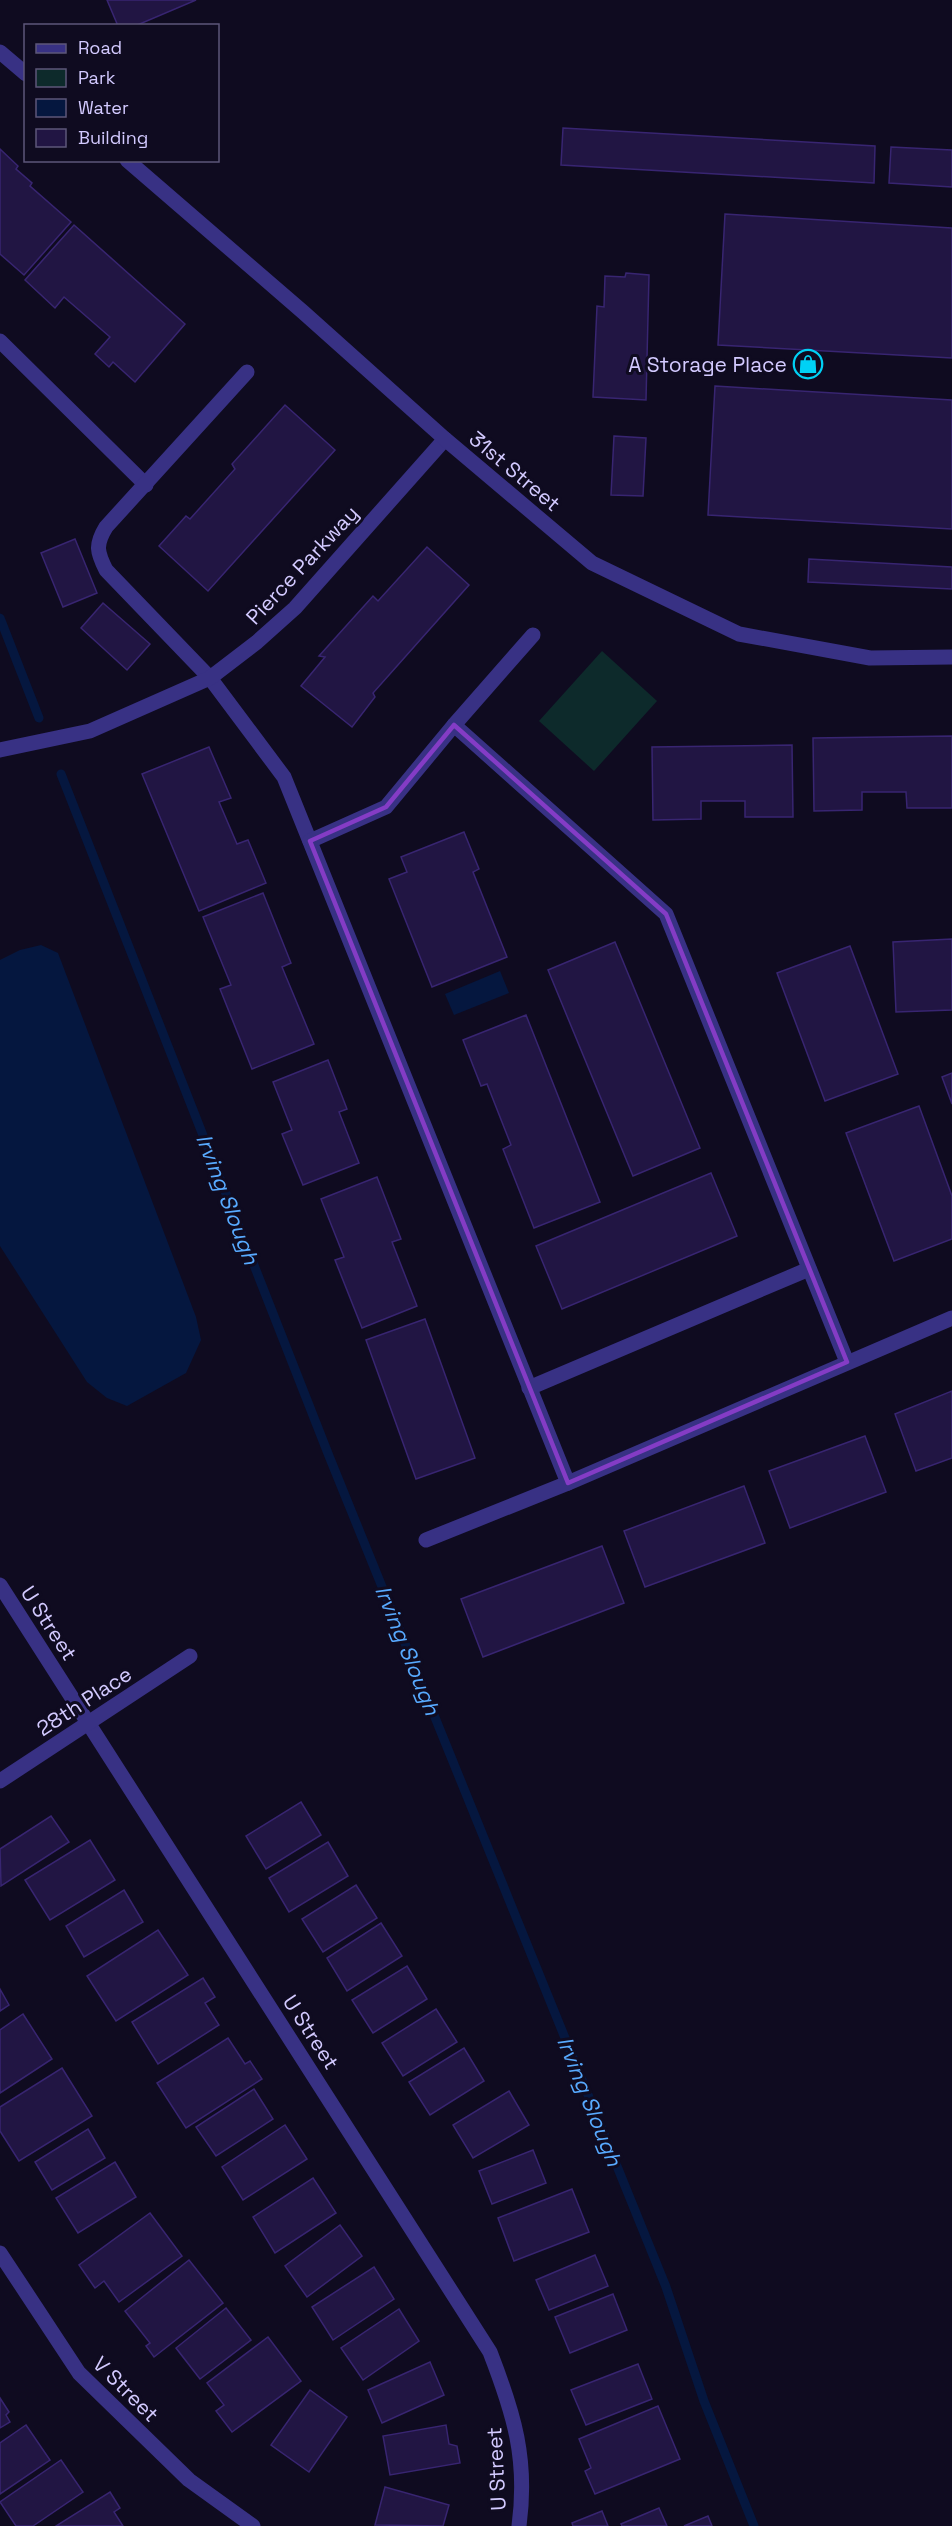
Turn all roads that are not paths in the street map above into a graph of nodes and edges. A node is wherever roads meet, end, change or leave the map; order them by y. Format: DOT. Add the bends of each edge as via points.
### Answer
graph roads {
  1 [pos="0,52"];
  2 [pos="24,72"];
  3 [pos="129,162"];
  4 [pos="0,341"];
  5 [pos="247,372"];
  6 [pos="445,439"];
  7 [pos="146,485"];
  8 [pos="533,635"];
  9 [pos="952,657"];
  10 [pos="210,678"];
  11 [pos="454,725"];
  12 [pos="0,750"];
  13 [pos="310,841"];
  14 [pos="809,1269"];
  15 [pos="952,1318"];
  16 [pos="848,1362"];
  17 [pos="529,1388"];
  18 [pos="568,1483"];
  19 [pos="426,1540"];
  20 [pos="0,1585"];
  21 [pos="190,1656"];
  22 [pos="88,1723"];
  23 [pos="0,1781"];
  24 [pos="0,2253"];
  25 [pos="253,2526"];
  26 [pos="519,2526"];
  1 -- 2 [label="street"];
  3 -- 6 [label="street, 31st Street"];
  4 -- 7 [label="street"];
  5 -- 7 [label="street"];
  6 -- 9 [label="street, 31st Street" via="592,563 739,634 870,658"];
  6 -- 10 [label="street, Pierce Parkway" via="294,608"];
  7 -- 10 [label="street" via="106,527 98,540 99,556 106,570"];
  8 -- 11 [label="street"];
  10 -- 12 [label="street, Pierce Parkway" via="90,731"];
  10 -- 13 [label="street" via="284,777"];
  11 -- 13 [label="street" via="386,807"];
  11 -- 14 [label="street" via="666,914"];
  13 -- 17 [label="street"];
  14 -- 16 [label="street"];
  14 -- 17 [label="street"];
  15 -- 16 [label="street"];
  16 -- 18 [label="street"];
  17 -- 18 [label="street"];
  18 -- 19 [label="street"];
  20 -- 22 [label="street, U Street"];
  21 -- 22 [label="street, 28th Place"];
  22 -- 23 [label="street, 28th Place"];
  22 -- 26 [label="street, U Street" via="490,2352 514,2415 520,2458"];
  24 -- 25 [label="street, V Street" via="79,2373 189,2480"];
}
